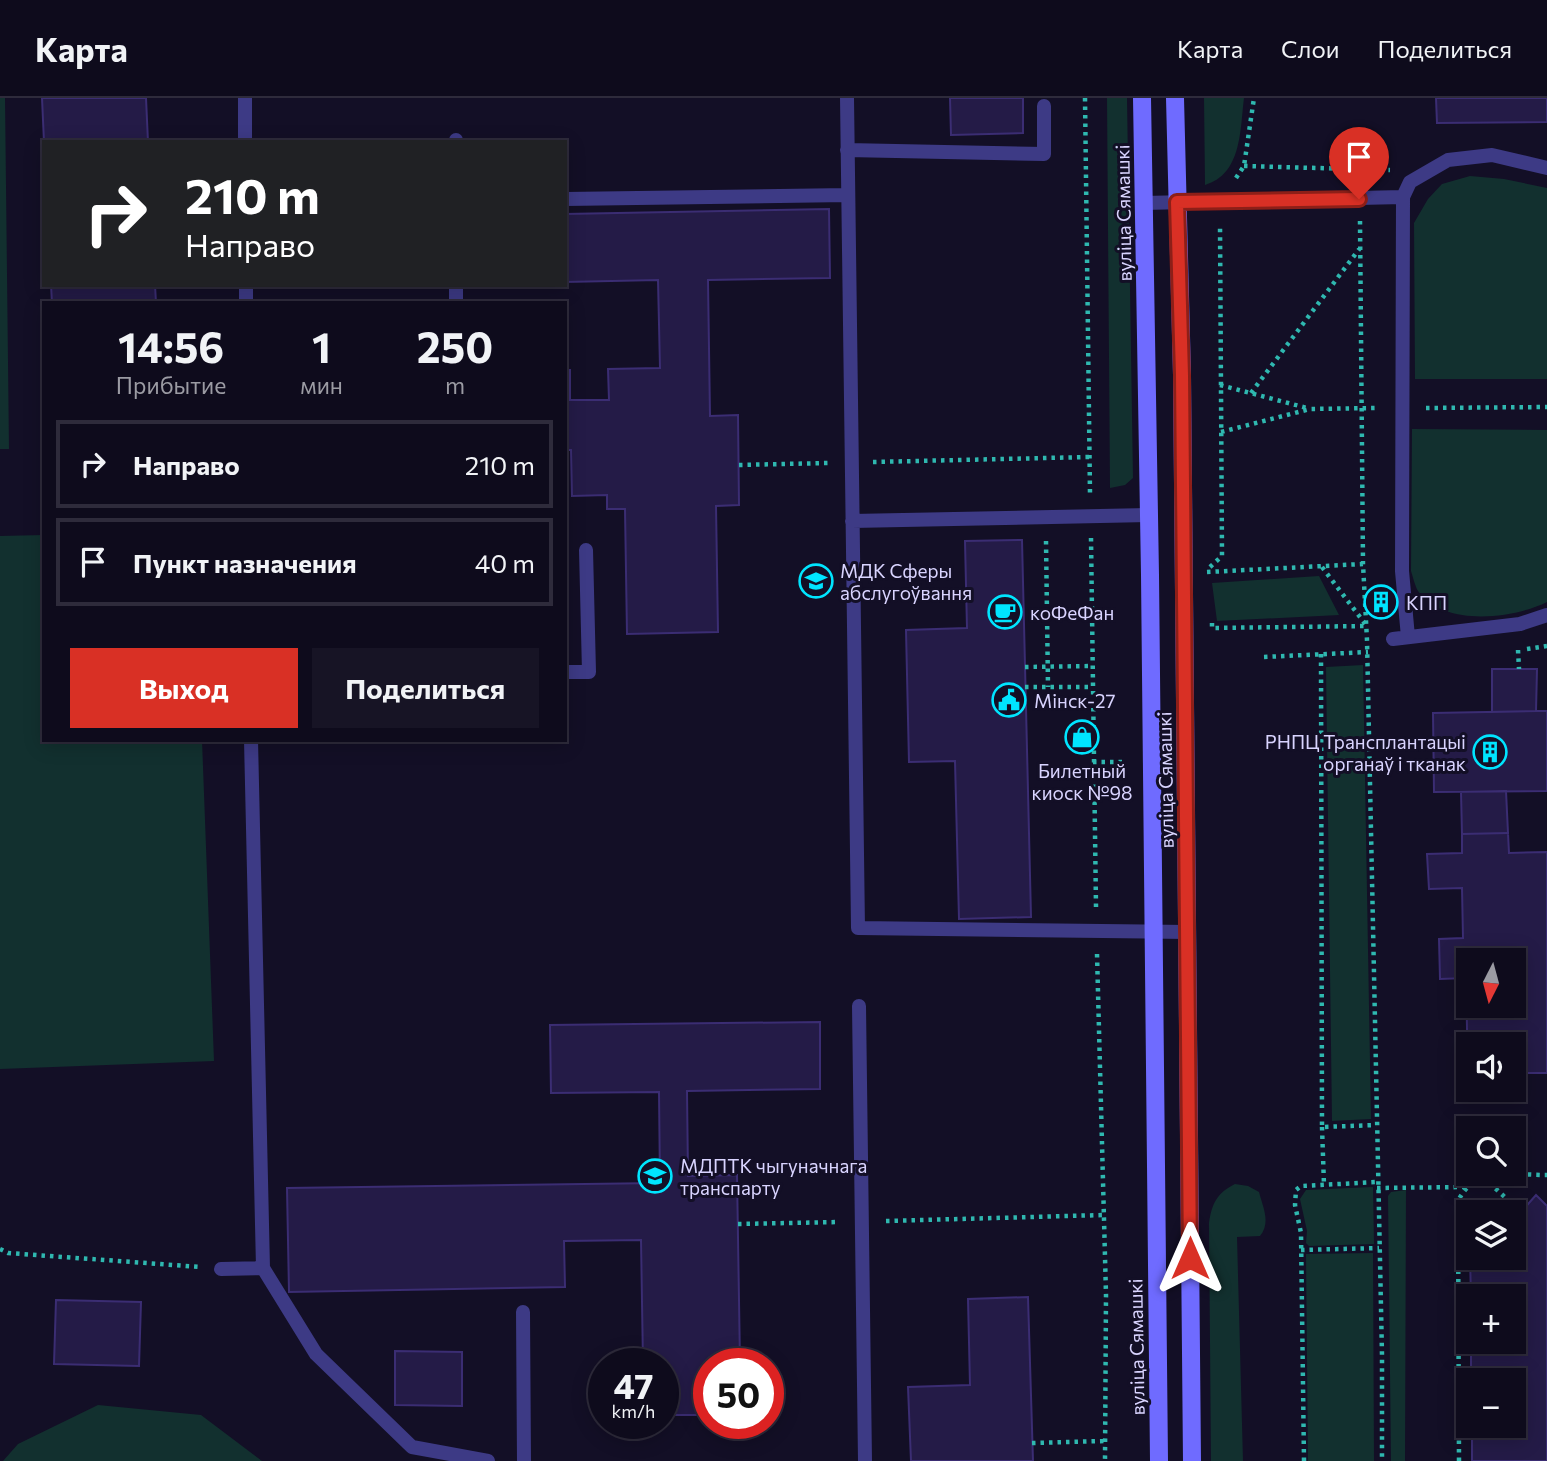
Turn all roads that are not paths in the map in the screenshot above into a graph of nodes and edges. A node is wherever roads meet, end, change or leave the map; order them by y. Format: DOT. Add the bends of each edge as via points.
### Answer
graph roads {
  1 [pos="244,98"];
  2 [pos="847,98"];
  3 [pos="1142,98"];
  4 [pos="1175,98"];
  5 [pos="1044,106"];
  6 [pos="245,140"];
  7 [pos="847,150"];
  8 [pos="1547,168"];
  9 [pos="848,195"];
  10 [pos="1403,197"];
  11 [pos="567,199"];
  12 [pos="1177,202"];
  13 [pos="1144,203"];
  14 [pos="1149,515"];
  15 [pos="852,521"];
  16 [pos="586,550"];
  17 [pos="1547,615"];
  18 [pos="567,672"];
  19 [pos="251,742"];
  20 [pos="1153,932"];
  21 [pos="1188,932"];
  22 [pos="859,1006"];
  23 [pos="263,1268"];
  24 [pos="221,1269"];
  25 [pos="523,1312"];
  26 [pos="488,1461"];
  27 [pos="524,1461"];
  28 [pos="865,1461"];
  29 [pos="1158,1461"];
  30 [pos="1192,1461"];
  1 -- 6 [label="lane"];
  2 -- 7 [label="lane"];
  3 -- 13 [label="main road, вуліца Сямашкі"];
  4 -- 12 [label="main road, вуліца Сямашкі"];
  5 -- 7 [label="lane" via="1044,154"];
  7 -- 9 [label="lane"];
  8 -- 10 [label="lane" via="1492,155 1448,160 1410,182"];
  9 -- 11 [label="lane"];
  9 -- 15 [label="lane"];
  10 -- 12 [label="lane"];
  10 -- 17 [label="lane" via="1400,638 1520,624"];
  12 -- 13 [label="lane"];
  12 -- 21 [label="main road, вуліца Сямашкі"];
  13 -- 14 [label="main road, вуліца Сямашкі"];
  14 -- 15 [label="lane"];
  14 -- 20 [label="main road, вуліца Сямашкі"];
  15 -- 20 [label="lane" via="858,928"];
  16 -- 18 [label="lane" via="589,672"];
  19 -- 23 [label="lane"];
  20 -- 21 [label="lane"];
  20 -- 29 [label="main road, вуліца Сямашкі"];
  21 -- 30 [label="main road, вуліца Сямашкі"];
  22 -- 28 [label="lane"];
  23 -- 24 [label="lane"];
  23 -- 26 [label="lane" via="316,1354 412,1447"];
  25 -- 27 [label="lane"];
}
